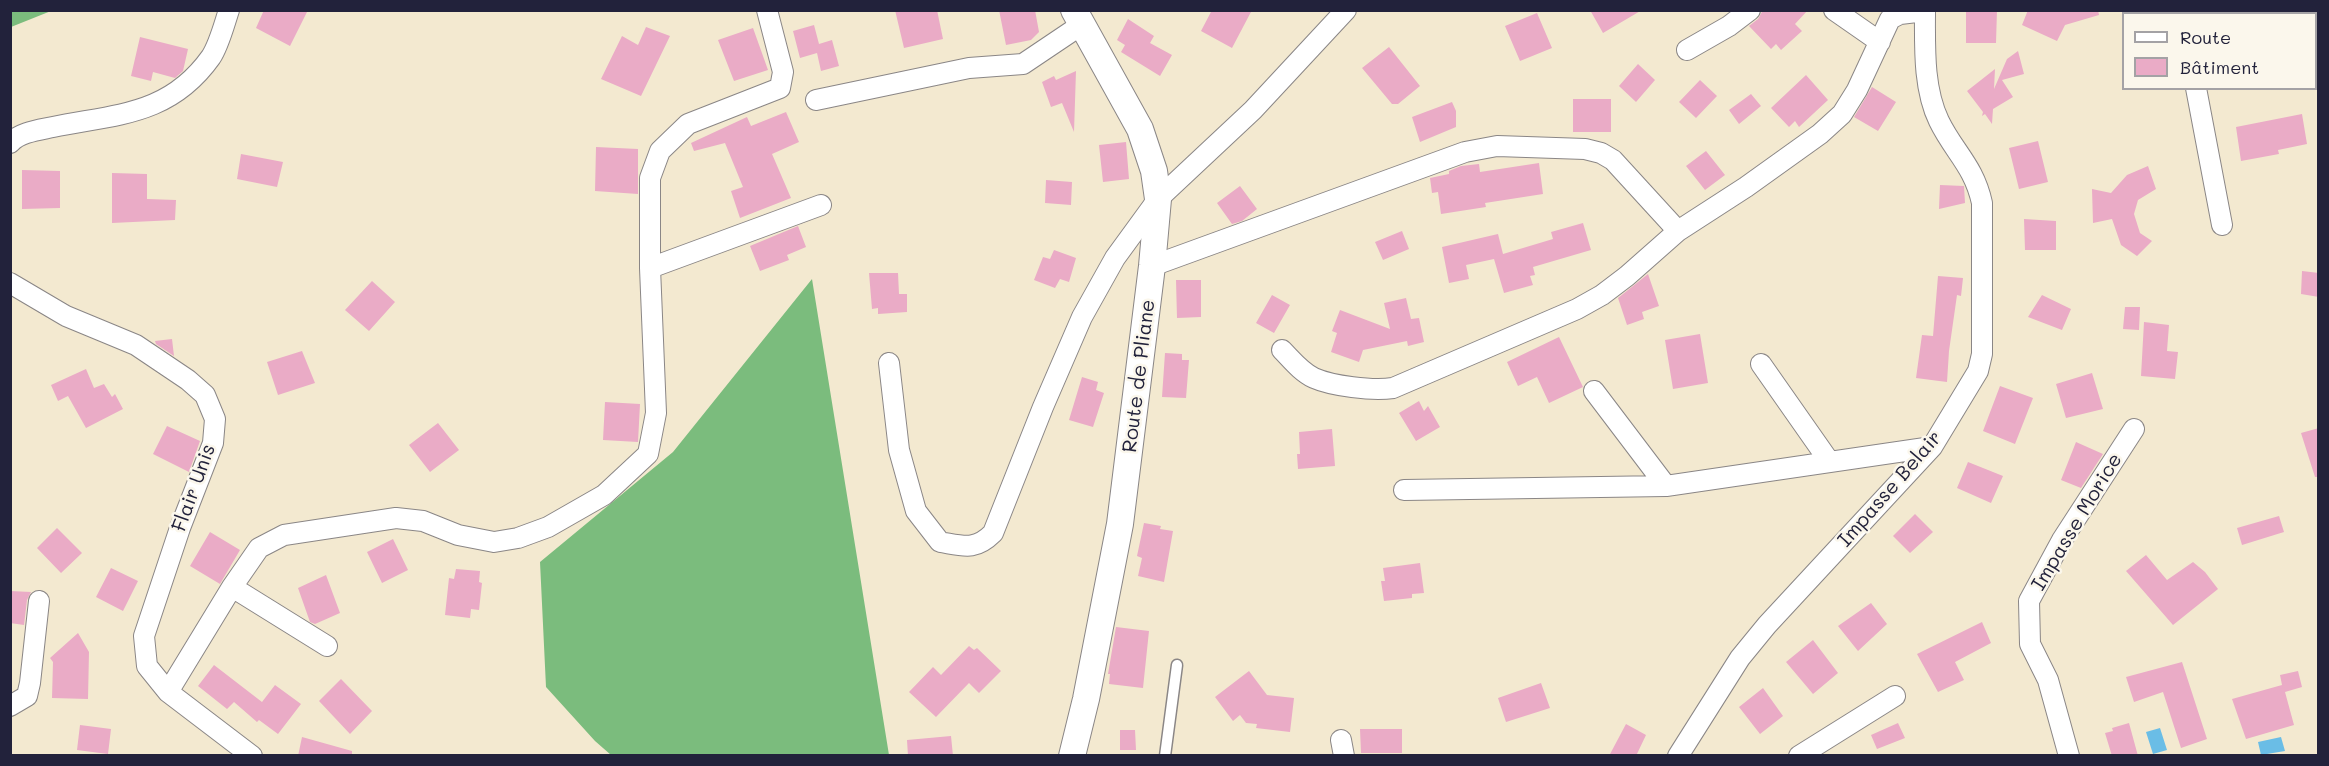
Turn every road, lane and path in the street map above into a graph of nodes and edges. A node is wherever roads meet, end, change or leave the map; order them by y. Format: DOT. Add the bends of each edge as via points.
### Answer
graph roads {
  1 [pos="229,10"];
  2 [pos="767,10"];
  3 [pos="1346,10"];
  4 [pos="1750,10"];
  5 [pos="1834,10"];
  6 [pos="1925,11"];
  7 [pos="1078,18"];
  8 [pos="1880,42"];
  9 [pos="1687,51"];
  10 [pos="2196,90"];
  11 [pos="816,100"];
  12 [pos="10,143"];
  13 [pos="1158,198"];
  14 [pos="822,205"];
  15 [pos="2222,225"];
  16 [pos="1678,231"];
  17 [pos="1152,266"];
  18 [pos="650,268"];
  19 [pos="10,283"];
  20 [pos="1282,350"];
  21 [pos="889,363"];
  22 [pos="1761,364"];
  23 [pos="1594,391"];
  24 [pos="2134,429"];
  25 [pos="1932,447"];
  26 [pos="1829,461"];
  27 [pos="1666,486"];
  28 [pos="1404,490"];
  29 [pos="232,587"];
  30 [pos="39,601"];
  31 [pos="327,646"];
  32 [pos="1177,665"];
  33 [pos="168,692"];
  34 [pos="1895,696"];
  35 [pos="10,706"];
  36 [pos="252,756"];
  37 [pos="1072,756"];
  38 [pos="1165,756"];
  39 [pos="1678,756"];
  40 [pos="1799,756"];
  41 [pos="2069,756"];
  1 -- 12 [label="street" via="212,56 170,96 121,116 34,130"];
  2 -- 18 [label="street" via="783,72 780,88 688,124 660,151 650,178"];
  3 -- 13 [label="street" via="1253,110"];
  4 -- 9 [label="street"];
  5 -- 8 [label="street"];
  6 -- 8 [label="street" via="1890,19"];
  6 -- 25 [label="street, Impasse Belair" via="1932,105 1970,168 1982,203 1982,354 1978,371"];
  7 -- 11 [label="street" via="1023,64 969,68"];
  7 -- 13 [label="street, Route de Pliane" via="1140,129"];
  8 -- 16 [label="street" via="1857,90 1828,128"];
  10 -- 15 [label="street"];
  13 -- 17 [label="street, Route de Pliane"];
  13 -- 21 [label="street" via="1095,291 993,533 984,542 971,547 940,542 916,511 898,450"];
  14 -- 18 [label="street"];
  16 -- 17 [label="street" via="1613,160 1601,153 1497,146 1465,152"];
  16 -- 20 [label="street" via="1627,276 1577,309 1393,388 1368,390 1315,378"];
  17 -- 37 [label="street, Route de Pliane" via="1120,524"];
  18 -- 29 [label="street" via="656,413 648,454 604,495 548,527 494,542 458,535 423,521 396,518 284,535 259,548"];
  19 -- 33 [label="street, Flair Unis" via="66,316 136,345 205,395 215,419 213,443 144,636 147,666"];
  22 -- 26 [label="street"];
  23 -- 27 [label="street"];
  24 -- 41 [label="street, Impasse Morice" via="2062,540 2029,601 2030,644 2048,680"];
  25 -- 26 [label="street"];
  25 -- 39 [label="street, Impasse Belair" via="1767,625 1740,658"];
  26 -- 27 [label="street"];
  27 -- 28 [label="street"];
  29 -- 31 [label="street"];
  29 -- 33 [label="street"];
  30 -- 35 [label="street" via="27,696"];
  32 -- 38 [label="lane"];
  33 -- 36 [label="street, Flair Unis"];
  34 -- 40 [label="street"];
}
